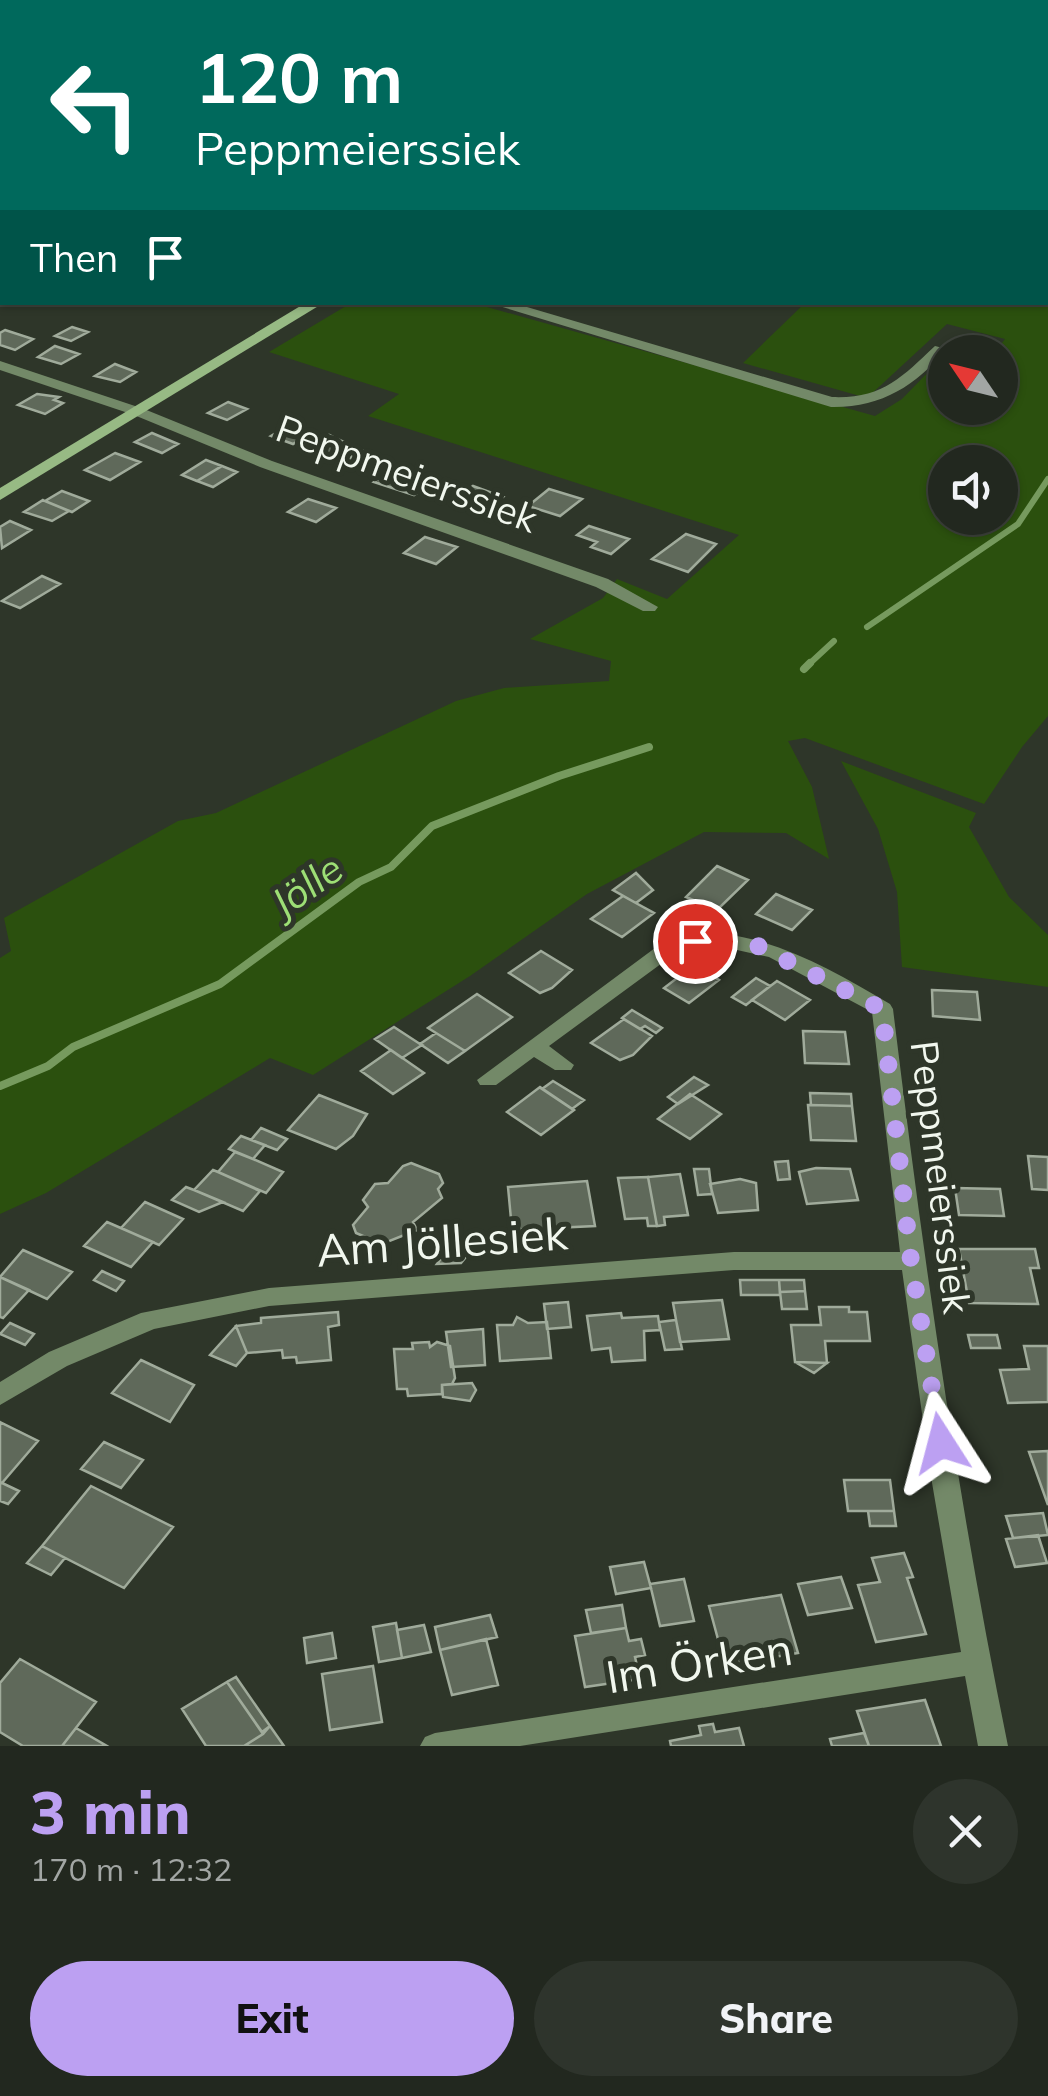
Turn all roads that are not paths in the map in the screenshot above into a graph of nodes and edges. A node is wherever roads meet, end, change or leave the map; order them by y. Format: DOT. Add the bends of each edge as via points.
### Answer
graph roads {
  1 [pos="313,305"];
  2 [pos="502,305"];
  3 [pos="928,360"];
  4 [pos="0,365"];
  5 [pos="139,412"];
  6 [pos="0,495"];
  7 [pos="649,607"];
  8 [pos="534,1047"];
  9 [pos="563,1065"];
  10 [pos="488,1080"];
  11 [pos="911,1261"];
  12 [pos="0,1395"];
  13 [pos="976,1662"];
  14 [pos="435,1746"];
  15 [pos="994,1746"];
  1 -- 5 [label="main road"];
  2 -- 3 [label="street" via="831,402 860,404 890,395"];
  4 -- 5 [label="street, Peppmeierssiek"];
  5 -- 6 [label="main road"];
  5 -- 7 [label="street, Peppmeierssiek" via="602,583"];
  8 -- 9 [label="street"];
  8 -- 10 [label="street, Peppmeierssiek"];
  8 -- 11 [label="street, Peppmeierssiek" via="662,953 695,941 748,941 882,1009"];
  11 -- 12 [label="street, Am Jöllesiek" via="734,1261 269,1296 150,1320 58,1359"];
  11 -- 13 [label="street, Peppmeierssiek"];
  13 -- 14 [label="street, Im Örken"];
  13 -- 15 [label="street, Peppmeierssiek"];
}
